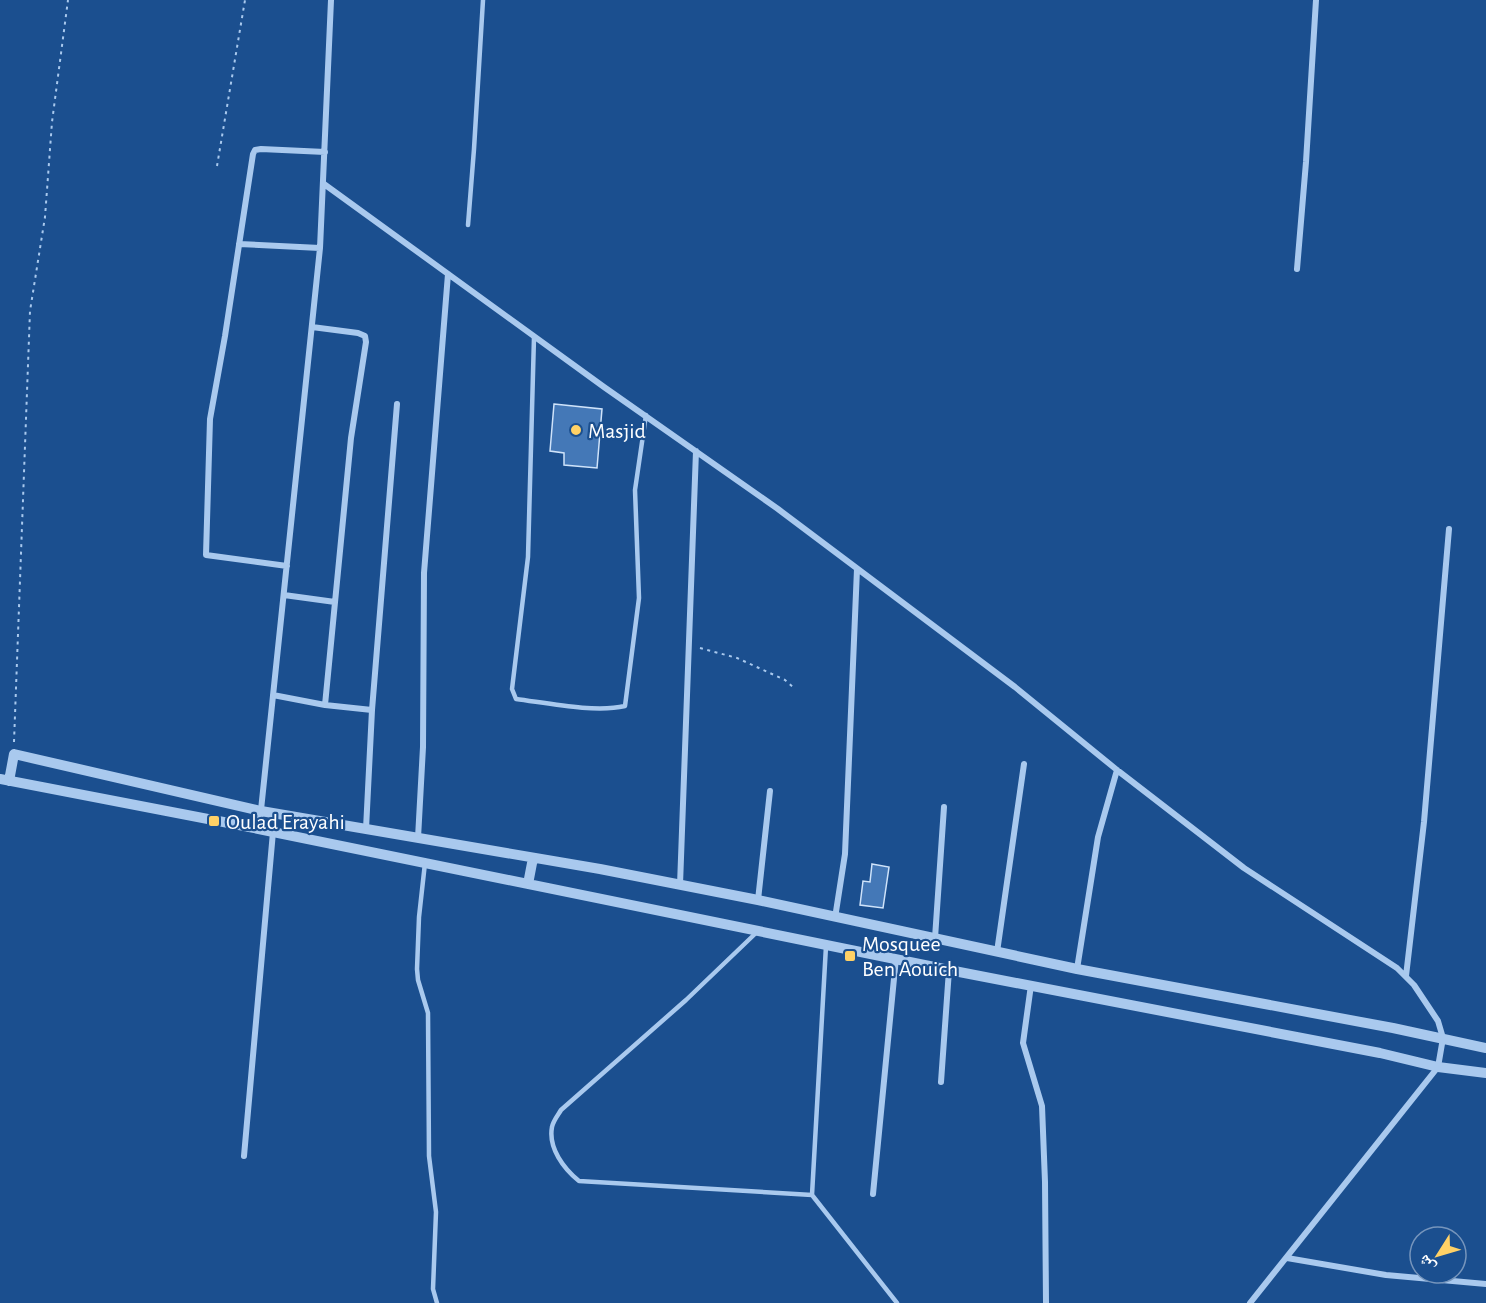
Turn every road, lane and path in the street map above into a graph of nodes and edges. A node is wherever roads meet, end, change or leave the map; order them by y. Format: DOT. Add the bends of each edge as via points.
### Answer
graph roads {
  1 [pos="68,0"];
  2 [pos="245,0"];
  3 [pos="331,0"];
  4 [pos="483,0"];
  5 [pos="1316,0"];
  6 [pos="326,152"];
  7 [pos="217,166"];
  8 [pos="324,184"];
  9 [pos="468,225"];
  10 [pos="239,244"];
  11 [pos="320,248"];
  12 [pos="1297,269"];
  13 [pos="448,274"];
  14 [pos="312,327"];
  15 [pos="534,337"];
  16 [pos="397,404"];
  17 [pos="646,415"];
  18 [pos="696,451"];
  19 [pos="1449,529"];
  20 [pos="287,566"];
  21 [pos="857,569"];
  22 [pos="284,596"];
  23 [pos="335,602"];
  24 [pos="688,646"];
  25 [pos="793,687"];
  26 [pos="273,695"];
  27 [pos="325,705"];
  28 [pos="372,710"];
  29 [pos="14,754"];
  30 [pos="1024,764"];
  31 [pos="1117,770"];
  32 [pos="5,780"];
  33 [pos="770,792"];
  34 [pos="944,807"];
  35 [pos="261,811"];
  36 [pos="366,829"];
  37 [pos="259,830"];
  38 [pos="273,832"];
  39 [pos="418,838"];
  40 [pos="532,858"];
  41 [pos="425,863"];
  42 [pos="528,884"];
  43 [pos="680,886"];
  44 [pos="758,900"];
  45 [pos="835,918"];
  46 [pos="759,930"];
  47 [pos="935,939"];
  48 [pos="826,944"];
  49 [pos="997,952"];
  50 [pos="896,958"];
  51 [pos="1077,969"];
  52 [pos="949,970"];
  53 [pos="1406,976"];
  54 [pos="1031,984"];
  55 [pos="1443,1038"];
  56 [pos="1486,1048"];
  57 [pos="1438,1067"];
  58 [pos="1486,1073"];
  59 [pos="941,1082"];
  60 [pos="244,1156"];
  61 [pos="873,1194"];
  62 [pos="812,1195"];
  63 [pos="1287,1258"];
  64 [pos="1486,1284"];
  65 [pos="436,1303"];
  66 [pos="897,1303"];
  67 [pos="1046,1303"];
  68 [pos="1250,1303"];
  1 -- 29 [label="path" via="52,122 45,217 30,311"];
  2 -- 7 [label="path"];
  3 -- 6 [label="street"];
  4 -- 9 [label="lane"];
  5 -- 12 [label="street"];
  6 -- 8 [label="street"];
  6 -- 10 [label="street" via="255,150"];
  8 -- 11 [label="street"];
  8 -- 13 [label="street"];
  10 -- 11 [label="street"];
  10 -- 20 [label="street" via="210,419 205,552 209,556"];
  11 -- 14 [label="street"];
  13 -- 15 [label="street"];
  13 -- 39 [label="street" via="424,573"];
  14 -- 20 [label="street"];
  14 -- 23 [label="street" via="358,333 365,336 366,342 351,438"];
  15 -- 17 [label="street"];
  15 -- 17 [label="lane" via="528,557 512,689 516,699 625,706 639,598 635,490"];
  16 -- 28 [label="street"];
  17 -- 18 [label="street"];
  18 -- 21 [label="street"];
  18 -- 24 [label="street"];
  19 -- 53 [label="street" via="1425,811"];
  20 -- 22 [label="street"];
  21 -- 31 [label="street" via="1016,687"];
  21 -- 45 [label="street" via="845,854"];
  22 -- 23 [label="street"];
  22 -- 26 [label="street"];
  23 -- 27 [label="street"];
  24 -- 25 [label="path" via="737,658"];
  24 -- 43 [label="street"];
  26 -- 27 [label="street"];
  26 -- 35 [label="street"];
  27 -- 28 [label="street"];
  28 -- 36 [label="street"];
  29 -- 32 [label="street"];
  29 -- 35 [label="street"];
  30 -- 49 [label="street"];
  31 -- 51 [label="street" via="1098,837"];
  31 -- 53 [label="street" via="1244,868 1365,945"];
  32 -- 37 [label="street"];
  33 -- 44 [label="street"];
  34 -- 47 [label="street"];
  35 -- 36 [label="street"];
  35 -- 37 [label="street"];
  36 -- 39 [label="street"];
  37 -- 38 [label="street"];
  38 -- 41 [label="street"];
  38 -- 60 [label="street"];
  39 -- 40 [label="street"];
  40 -- 42 [label="street"];
  40 -- 43 [label="street"];
  41 -- 42 [label="street"];
  41 -- 65 [label="lane" via="417,969 428,1013"];
  42 -- 46 [label="street"];
  43 -- 44 [label="street"];
  44 -- 45 [label="street"];
  45 -- 47 [label="street"];
  46 -- 48 [label="street"];
  46 -- 62 [label="lane" via="561,1110 552,1127 552,1139 561,1162 579,1181"];
  47 -- 49 [label="street"];
  48 -- 50 [label="street"];
  48 -- 62 [label="lane"];
  49 -- 51 [label="street"];
  50 -- 52 [label="street"];
  50 -- 61 [label="street"];
  51 -- 55 [label="street"];
  52 -- 54 [label="street"];
  52 -- 59 [label="street"];
  53 -- 55 [label="street" via="1438,1021"];
  54 -- 57 [label="street"];
  54 -- 67 [label="street" via="1023,1043 1042,1106"];
  55 -- 56 [label="street"];
  55 -- 57 [label="street"];
  57 -- 58 [label="street"];
  57 -- 63 [label="street"];
  62 -- 66 [label="lane"];
  63 -- 64 [label="street" via="1386,1275"];
  63 -- 68 [label="street"];
}
